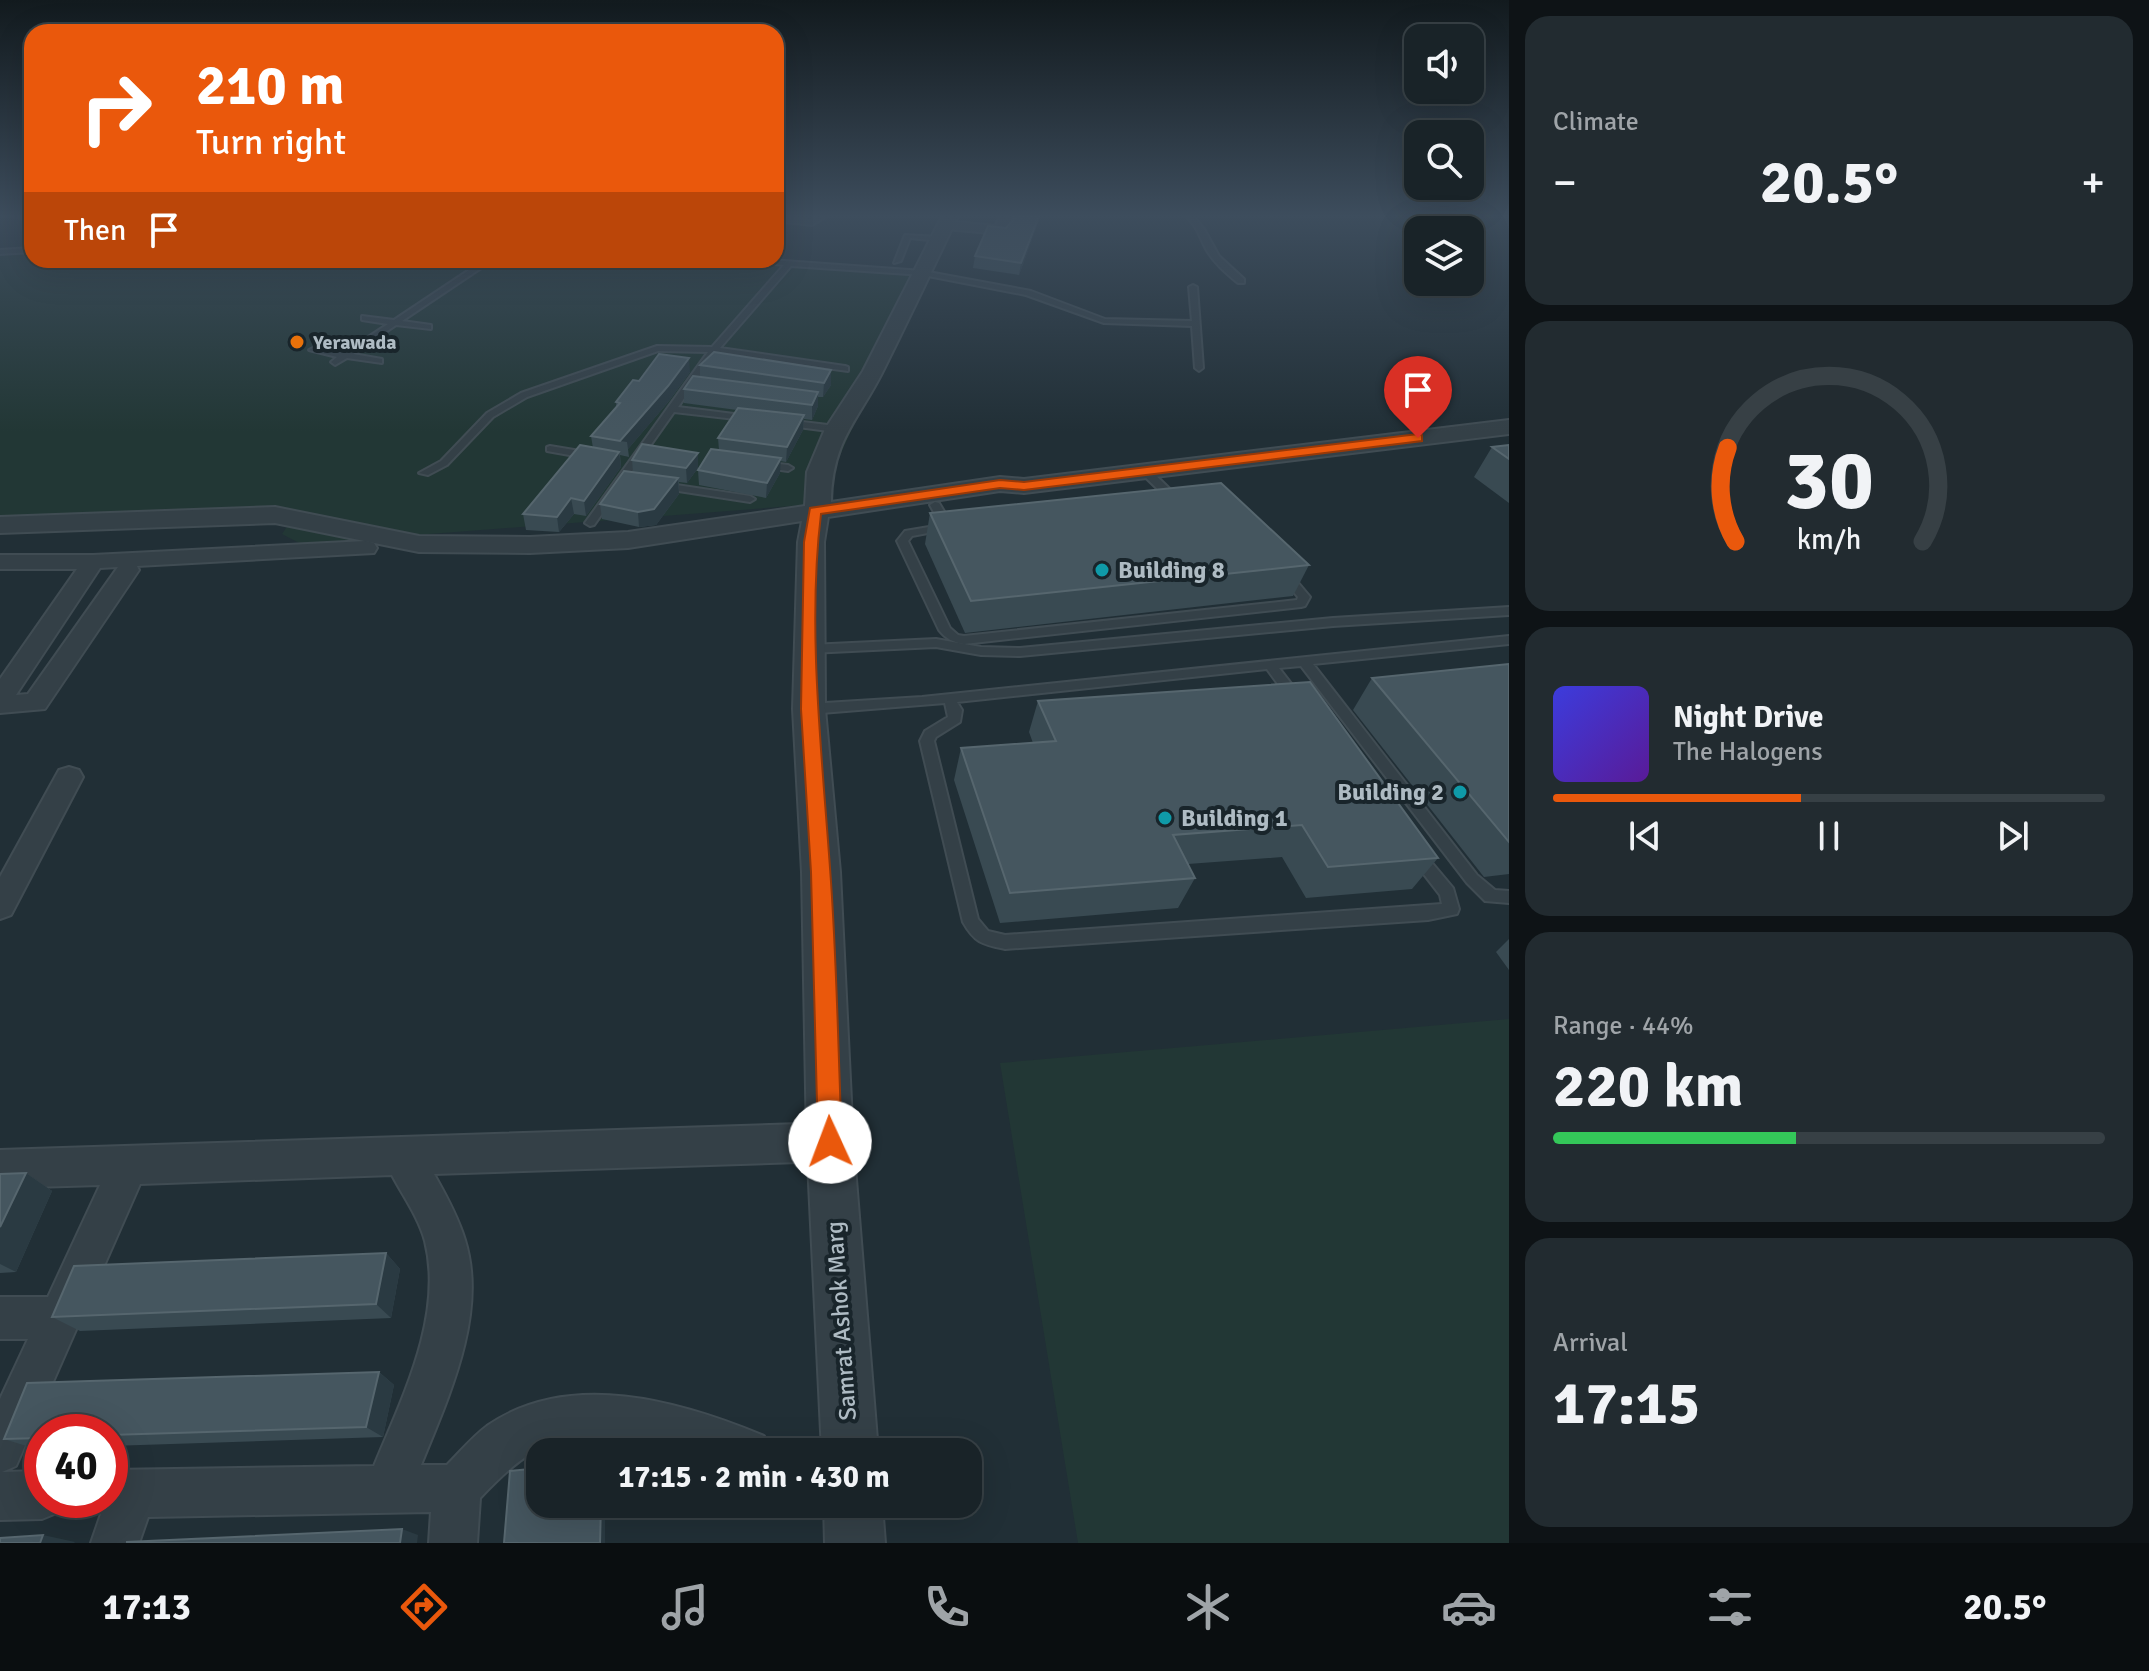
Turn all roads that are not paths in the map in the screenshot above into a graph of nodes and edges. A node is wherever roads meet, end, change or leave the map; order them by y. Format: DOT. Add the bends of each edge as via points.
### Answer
graph roads {
  1 [pos="447,288"];
  2 [pos="768,288"];
  3 [pos="903,288"];
  4 [pos="1005,288"];
  5 [pos="1193,288"];
  6 [pos="365,318"];
  7 [pos="395,322"];
  8 [pos="1196,324"];
  9 [pos="428,327"];
  10 [pos="313,350"];
  11 [pos="714,350"];
  12 [pos="345,355"];
  13 [pos="379,361"];
  14 [pos="335,362"];
  15 [pos="1199,368"];
  16 [pos="845,369"];
  17 [pos="689,384"];
  18 [pos="703,386"];
  19 [pos="671,409"];
  20 [pos="761,420"];
  21 [pos="776,422"];
  22 [pos="1509,427"];
  23 [pos="836,429"];
  24 [pos="550,449"];
  25 [pos="642,449"];
  26 [pos="656,451"];
  27 [pos="604,458"];
  28 [pos="618,460"];
  29 [pos="744,462"];
  30 [pos="632,463"];
  31 [pos="788,468"];
  32 [pos="1144,470"];
  33 [pos="424,473"];
  34 [pos="619,479"];
  35 [pos="633,482"];
  36 [pos="648,484"];
  37 [pos="1024,486"];
  38 [pos="750,499"];
  39 [pos="1174,499"];
  40 [pos="1159,501"];
  41 [pos="1189,502"];
  42 [pos="941,516"];
  43 [pos="815,518"];
  44 [pos="590,523"];
  45 [pos="0,525"];
  46 [pos="962,525"];
  47 [pos="0,537"];
  48 [pos="366,548"];
  49 [pos="93,562"];
  50 [pos="1278,567"];
  51 [pos="4,568"];
  52 [pos="128,570"];
  53 [pos="1509,611"];
  54 [pos="1509,640"];
  55 [pos="810,649"];
  56 [pos="1304,661"];
  57 [pos="1270,665"];
  58 [pos="949,698"];
  59 [pos="0,701"];
  60 [pos="809,709"];
  61 [pos="1307,713"];
  62 [pos="69,777"];
  63 [pos="1410,845"];
  64 [pos="1509,897"];
  65 [pos="0,906"];
  66 [pos="830,1142"];
  67 [pos="402,1156"];
  68 [pos="129,1165"];
  69 [pos="0,1169"];
  70 [pos="0,1318"];
  71 [pos="60,1318"];
  72 [pos="695,1438"];
  73 [pos="849,1438"];
  74 [pos="0,1450"];
  75 [pos="457,1488"];
  76 [pos="388,1489"];
  77 [pos="128,1493"];
  78 [pos="24,1495"];
  79 [pos="0,1496"];
  80 [pos="118,1518"];
  81 [pos="854,1518"];
  82 [pos="115,1543"];
  83 [pos="453,1543"];
  84 [pos="855,1543"];
  1 -- 7 [label="lane"];
  2 -- 11 [label="lane"];
  3 -- 23 [label="street, Samrat Ashok Marg" via="873,371"];
  4 -- 8 [label="lane" via="1104,321"];
  5 -- 8 [label="lane"];
  6 -- 7 [label="lane"];
  7 -- 9 [label="lane"];
  7 -- 12 [label="lane"];
  8 -- 15 [label="lane"];
  10 -- 12 [label="lane"];
  11 -- 16 [label="lane"];
  11 -- 17 [label="lane"];
  11 -- 33 [label="lane" via="657,348 524,395 490,415 444,463"];
  12 -- 13 [label="lane"];
  12 -- 14 [label="lane"];
  17 -- 18 [label="lane"];
  17 -- 19 [label="lane"];
  19 -- 20 [label="lane"];
  19 -- 25 [label="lane"];
  21 -- 23 [label="lane"];
  22 -- 32 [label="street"];
  23 -- 43 [label="street, Samrat Ashok Marg" via="819,472"];
  24 -- 27 [label="lane"];
  25 -- 26 [label="lane"];
  25 -- 30 [label="lane"];
  28 -- 30 [label="lane"];
  29 -- 31 [label="lane"];
  30 -- 34 [label="lane"];
  32 -- 37 [label="street"];
  32 -- 39 [label="lane"];
  34 -- 35 [label="lane"];
  34 -- 44 [label="lane"];
  36 -- 38 [label="lane"];
  37 -- 42 [label="street"];
  37 -- 43 [label="street" via="1000,484"];
  39 -- 40 [label="lane"];
  39 -- 41 [label="lane"];
  42 -- 43 [label="street"];
  42 -- 46 [label="lane"];
  42 -- 50 [label="lane" via="901,539 945,630 964,640 1301,603 1300,590"];
  43 -- 45 [label="street" via="628,540 503,545 419,544 275,515"];
  43 -- 48 [label="street" via="645,553 541,560 444,560"];
  43 -- 55 [label="street, Samrat Ashok Marg"];
  47 -- 48 [label="street" via="252,526 291,529"];
  48 -- 49 [label="street"];
  49 -- 51 [label="street"];
  49 -- 59 [label="street"];
  52 -- 59 [label="street" via="36,703"];
  53 -- 55 [label="lane" via="1020,652 936,643"];
  54 -- 56 [label="lane"];
  55 -- 60 [label="street, Samrat Ashok Marg"];
  56 -- 57 [label="lane"];
  56 -- 64 [label="lane" via="1472,879 1491,896"];
  57 -- 58 [label="lane"];
  57 -- 61 [label="lane"];
  58 -- 60 [label="lane"];
  58 -- 63 [label="lane" via="955,719 927,741 971,922 983,937 1005,942 1451,909 1447,893"];
  60 -- 66 [label="street, Samrat Ashok Marg" via="821,872"];
  62 -- 65 [label="street"];
  66 -- 67 [label="street"];
  66 -- 73 [label="street, Samrat Ashok Marg"];
  67 -- 68 [label="street"];
  67 -- 76 [label="street" via="446,1242 450,1282 444,1333 428,1388"];
  68 -- 69 [label="street"];
  68 -- 71 [label="street"];
  70 -- 71 [label="street"];
  71 -- 74 [label="street"];
  72 -- 75 [label="street" via="616,1417 553,1417 506,1441"];
  75 -- 76 [label="street"];
  75 -- 83 [label="street"];
  76 -- 77 [label="street"];
  78 -- 79 [label="street"];
  80 -- 82 [label="street"];
  81 -- 84 [label="street"];
}
